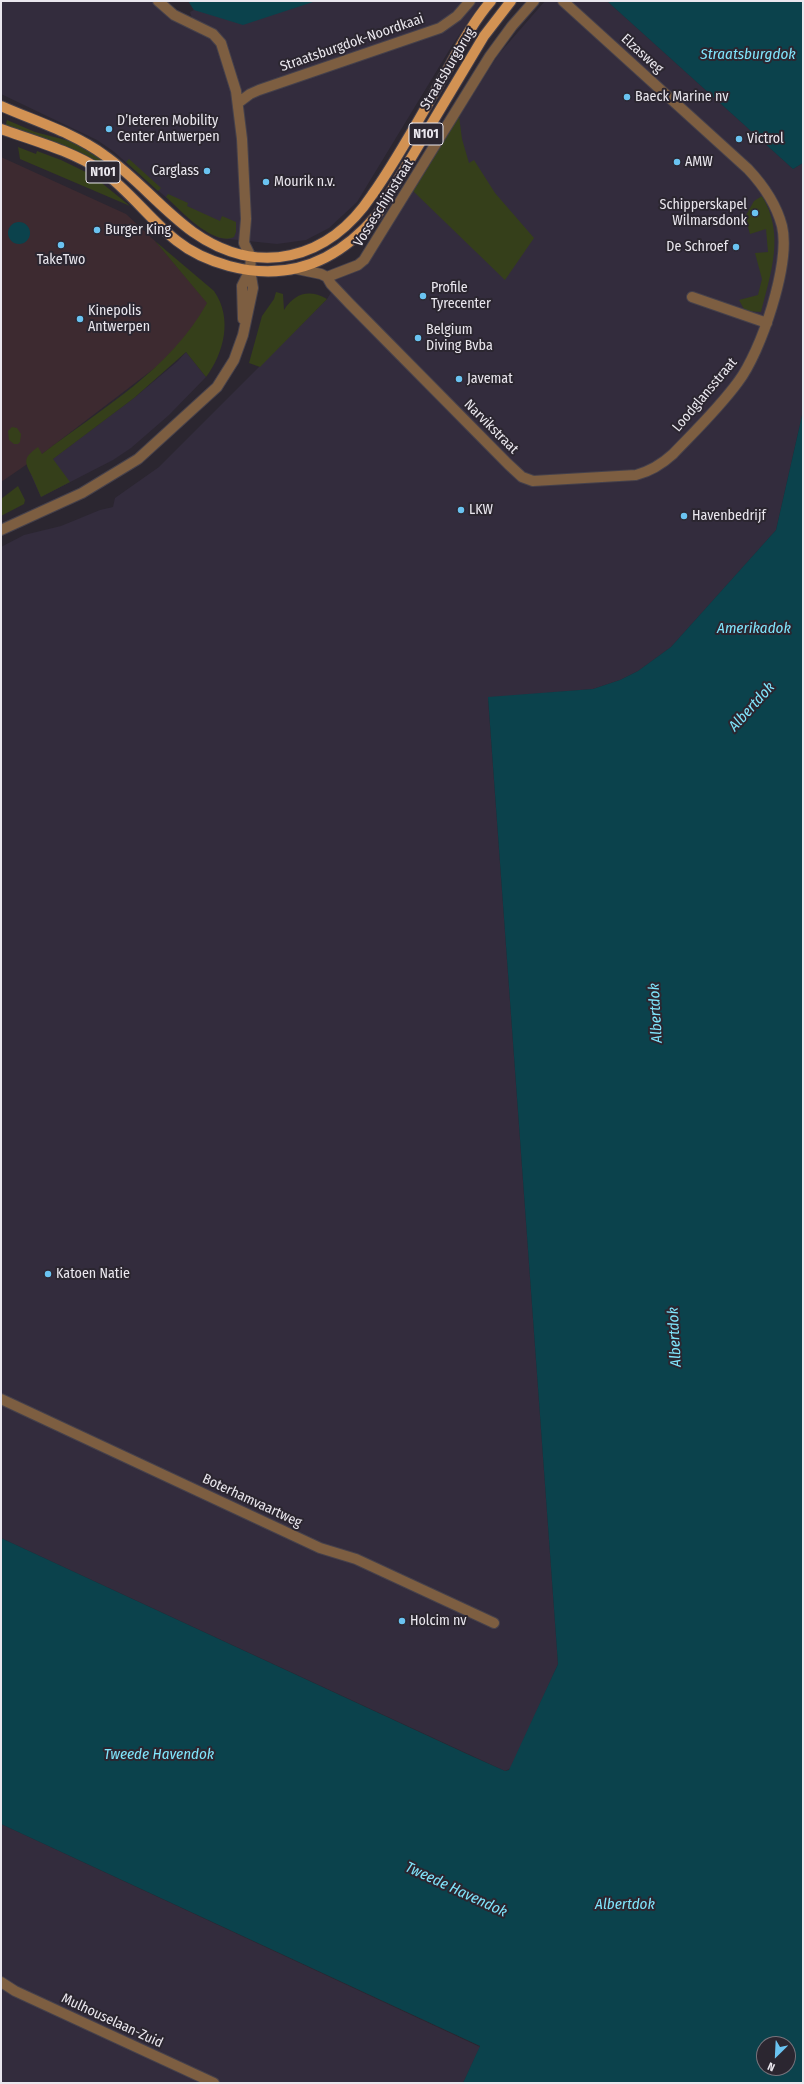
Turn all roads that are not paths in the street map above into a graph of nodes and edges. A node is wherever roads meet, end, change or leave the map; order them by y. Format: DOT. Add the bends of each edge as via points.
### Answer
graph roads {
  1 [pos="158,1"];
  2 [pos="470,1"];
  3 [pos="492,1"];
  4 [pos="511,1"];
  5 [pos="534,1"];
  6 [pos="563,1"];
  7 [pos="238,103"];
  8 [pos="1,106"];
  9 [pos="1,129"];
  10 [pos="770,197"];
  11 [pos="251,257"];
  12 [pos="297,269"];
  13 [pos="250,270"];
  14 [pos="327,277"];
  15 [pos="692,297"];
  16 [pos="767,324"];
  17 [pos="543,481"];
  18 [pos="1,530"];
  19 [pos="1,1400"];
  20 [pos="494,1623"];
  21 [pos="1,1982"];
  22 [pos="214,2083"];
  1 -- 7 [label="street" via="174,15 213,34 222,43"];
  2 -- 7 [label="street, Straatsburgdok-Noordkaai" via="457,16 440,28 259,90"];
  3 -- 11 [label="main road, Straatsburgbrug / N101" via="471,29 404,145 361,210 338,234 317,247 284,257"];
  4 -- 12 [label="main road, Straatsburgbrug / N101" via="484,36 377,215 366,228 330,256"];
  5 -- 14 [label="street, Vosseschijnstraat" via="499,42 364,260 358,265"];
  6 -- 10 [label="street, Elzasweg" via="748,169"];
  7 -- 11 [label="street" via="246,212 244,243"];
  8 -- 11 [label="main road, N101" via="92,147 116,164 192,232 215,245"];
  9 -- 13 [label="main road, N101" via="68,153 92,165 110,178 179,243 213,261"];
  10 -- 16 [label="street, Loodglansstraat" via="779,216 784,239 781,265"];
  11 -- 13 [label="street"];
  12 -- 13 [label="main road, Straatsburgbrug / N101" via="276,272"];
  12 -- 14 [label="street"];
  13 -- 18 [label="street" via="242,286 243,335 234,360 217,387 138,459 82,494"];
  14 -- 17 [label="street, Narvikstraat" via="350,304 508,464 522,476 533,481"];
  15 -- 16 [label="street"];
  16 -- 17 [label="street, Loodglansstraat" via="750,363 738,382 662,464 649,472 636,475"];
  19 -- 20 [label="street, Boterhamvaartweg" via="320,1548 356,1559"];
  21 -- 22 [label="street, Mulhouselaan-Zuid" via="15,1991"];
}
